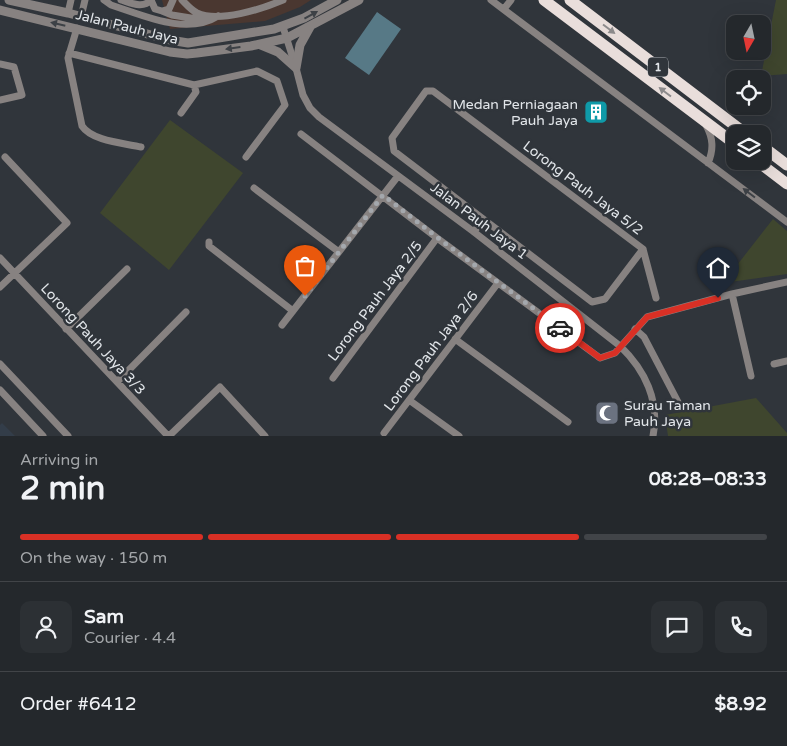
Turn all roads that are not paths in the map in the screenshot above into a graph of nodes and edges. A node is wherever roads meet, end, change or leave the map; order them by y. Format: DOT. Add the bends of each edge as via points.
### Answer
graph roads {
  1 [pos="9,0"];
  2 [pos="71,0"];
  3 [pos="85,0"];
  4 [pos="104,0"];
  5 [pos="121,0"];
  6 [pos="150,0"];
  7 [pos="173,0"];
  8 [pos="182,0"];
  9 [pos="283,0"];
  10 [pos="337,0"];
  11 [pos="359,0"];
  12 [pos="491,0"];
  13 [pos="511,0"];
  14 [pos="544,0"];
  15 [pos="570,0"];
  16 [pos="0,10"];
  17 [pos="504,10"];
  18 [pos="160,11"];
  19 [pos="68,13"];
  20 [pos="81,17"];
  21 [pos="156,18"];
  22 [pos="214,19"];
  23 [pos="310,26"];
  24 [pos="283,27"];
  25 [pos="77,28"];
  26 [pos="287,38"];
  27 [pos="259,44"];
  28 [pos="69,53"];
  29 [pos="0,64"];
  30 [pos="296,68"];
  31 [pos="194,85"];
  32 [pos="0,100"];
  33 [pos="181,112"];
  34 [pos="704,121"];
  35 [pos="734,125"];
  36 [pos="301,134"];
  37 [pos="726,137"];
  38 [pos="141,147"];
  39 [pos="771,152"];
  40 [pos="246,157"];
  41 [pos="6,158"];
  42 [pos="708,163"];
  43 [pos="787,164"];
  44 [pos="769,170"];
  45 [pos="398,176"];
  46 [pos="787,184"];
  47 [pos="254,188"];
  48 [pos="383,195"];
  49 [pos="483,219"];
  50 [pos="785,219"];
  51 [pos="474,232"];
  52 [pos="438,238"];
  53 [pos="209,242"];
  54 [pos="644,249"];
  55 [pos="338,252"];
  56 [pos="0,258"];
  57 [pos="127,269"];
  58 [pos="14,273"];
  59 [pos="787,282"];
  60 [pos="498,283"];
  61 [pos="0,287"];
  62 [pos="732,294"];
  63 [pos="656,298"];
  64 [pos="293,311"];
  65 [pos="186,312"];
  66 [pos="282,325"];
  67 [pos="66,329"];
  68 [pos="635,329"];
  69 [pos="456,339"];
  70 [pos="620,346"];
  71 [pos="787,361"];
  72 [pos="0,364"];
  73 [pos="774,364"];
  74 [pos="751,376"];
  75 [pos="333,378"];
  76 [pos="117,382"];
  77 [pos="0,390"];
  78 [pos="410,400"];
  79 [pos="678,402"];
  80 [pos="568,422"];
  81 [pos="384,433"];
  82 [pos="43,436"];
  83 [pos="68,436"];
  84 [pos="168,436"];
  85 [pos="265,436"];
  86 [pos="459,436"];
  87 [pos="653,436"];
  1 -- 19 [label="street, Jalan Pauh Jaya"];
  2 -- 19 [label="street"];
  3 -- 20 [label="street"];
  4 -- 21 [label="street"];
  5 -- 6 [label="street" via="141,5"];
  6 -- 18 [label="street"];
  7 -- 18 [label="street" via="169,9"];
  8 -- 22 [label="street" via="197,13"];
  9 -- 22 [label="street"];
  24 -- 10 [label="street, Jalan Pauh Jaya, one-way"];
  11 -- 23 [label="street, Jalan Pauh Jaya"];
  12 -- 17 [label="street"];
  13 -- 17 [label="street"];
  34 -- 14 [label="highway, 1, one-way"];
  15 -- 35 [label="highway, 1, one-way"];
  25 -- 16 [label="street, Jalan Pauh Jaya, one-way"];
  17 -- 42 [label="street"];
  18 -- 21 [label="street"];
  18 -- 22 [label="street"];
  19 -- 20 [label="street, Jalan Pauh Jaya"];
  20 -- 24 [label="street, Jalan Pauh Jaya" via="188,43"];
  21 -- 22 [label="street" via="180,24"];
  23 -- 26 [label="street, Jalan Pauh Jaya"];
  23 -- 30 [label="street" via="300,45"];
  24 -- 26 [label="street, Jalan Pauh Jaya 1"];
  27 -- 25 [label="street, Jalan Pauh Jaya, one-way" via="178,54"];
  25 -- 28 [label="street"];
  26 -- 27 [label="street, Jalan Pauh Jaya"];
  26 -- 30 [label="street, Jalan Pauh Jaya 1"];
  27 -- 30 [label="street" via="278,52"];
  28 -- 31 [label="street"];
  28 -- 38 [label="street" via="82,126 92,136"];
  29 -- 32 [label="street" via="14,67 22,96"];
  30 -- 45 [label="street, Jalan Pauh Jaya 1" via="310,108"];
  31 -- 33 [label="street" via="196,92"];
  31 -- 40 [label="street" via="257,71 277,81 285,105"];
  34 -- 37 [label="highway, 1"];
  34 -- 42 [label="street" via="711,134"];
  36 -- 48 [label="street"];
  39 -- 43 [label="highway"];
  41 -- 58 [label="street" via="67,223"];
  50 -- 42 [label="street, one-way"];
  44 -- 46 [label="highway"];
  45 -- 48 [label="street"];
  45 -- 51 [label="street, Jalan Pauh Jaya 1"];
  47 -- 55 [label="street"];
  48 -- 52 [label="street"];
  48 -- 55 [label="street"];
  49 -- 51 [label="street"];
  49 -- 54 [label="street" via="592,302 605,299"];
  49 -- 54 [label="street, Lorong Pauh Jaya 5/2" via="394,151 392,138 426,91 433,91"];
  51 -- 70 [label="street, Jalan Pauh Jaya 1"];
  52 -- 60 [label="street"];
  52 -- 75 [label="street, Lorong Pauh Jaya 2/5"];
  53 -- 64 [label="street" via="209,246"];
  54 -- 63 [label="street, Lorong Pauh Jaya 5/2"];
  55 -- 64 [label="street"];
  56 -- 58 [label="street, Lorong Pauh Jaya 3/3"];
  57 -- 67 [label="street"];
  58 -- 61 [label="street"];
  58 -- 67 [label="street, Lorong Pauh Jaya 3/3"];
  59 -- 62 [label="street"];
  60 -- 69 [label="street, Lorong Pauh Jaya 2/6"];
  60 -- 70 [label="street" via="600,358 615,353"];
  62 -- 68 [label="street" via="647,317"];
  62 -- 74 [label="street"];
  64 -- 66 [label="street"];
  65 -- 76 [label="street"];
  67 -- 76 [label="street, Lorong Pauh Jaya 3/3"];
  68 -- 70 [label="street"];
  68 -- 79 [label="street" via="644,337"];
  69 -- 78 [label="street, Lorong Pauh Jaya 2/6"];
  69 -- 80 [label="street"];
  70 -- 87 [label="street, Jalan Pauh Jaya 1" via="642,370 650,388 654,410"];
  71 -- 73 [label="street"];
  72 -- 83 [label="street"];
  76 -- 84 [label="street, Lorong Pauh Jaya 3/3"];
  77 -- 82 [label="street"];
  78 -- 81 [label="street, Lorong Pauh Jaya 2/6"];
  78 -- 86 [label="street"];
  84 -- 85 [label="street" via="220,386"];
}
